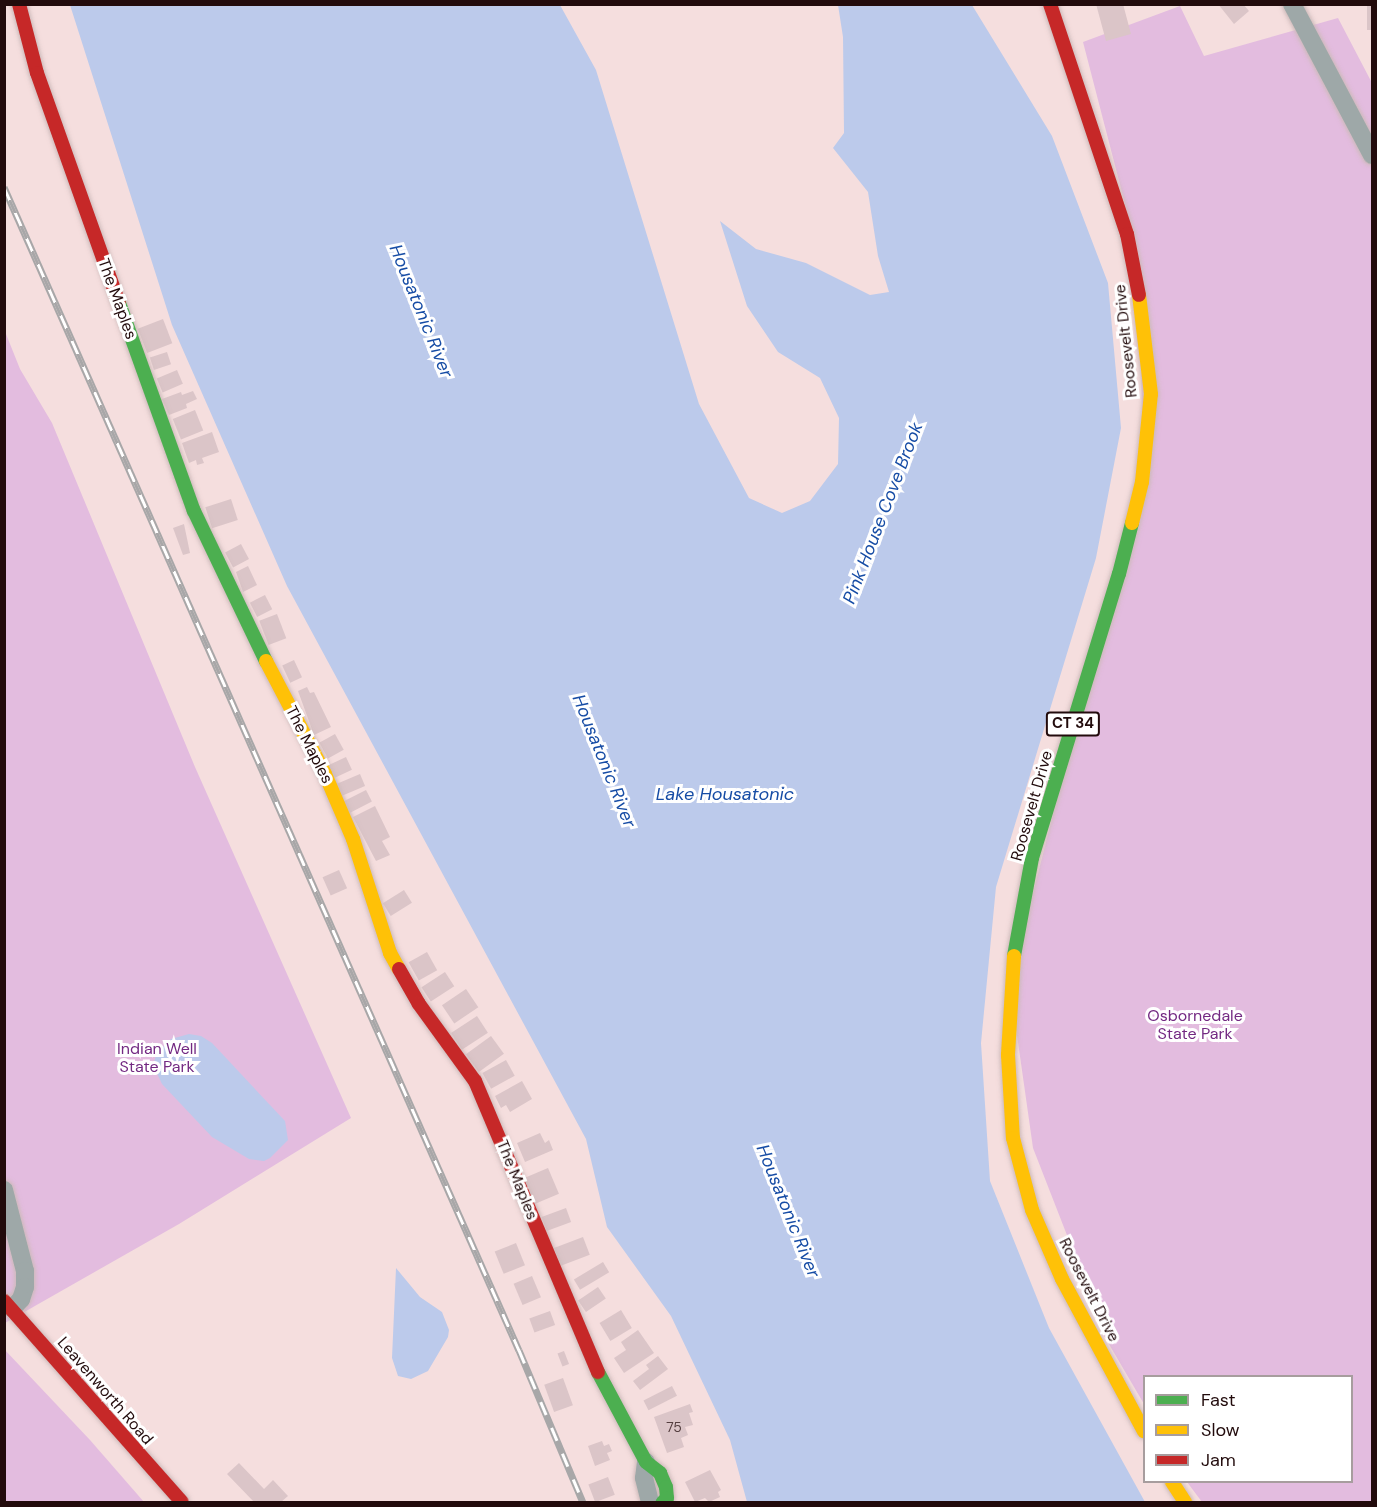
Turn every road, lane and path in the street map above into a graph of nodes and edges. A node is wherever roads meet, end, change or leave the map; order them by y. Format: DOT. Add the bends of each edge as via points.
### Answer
graph roads {
  1 [pos="19,4"];
  2 [pos="1050,4"];
  3 [pos="1292,4"];
  4 [pos="1372,155"];
  5 [pos="4,1190"];
  6 [pos="8,1305"];
  7 [pos="1143,1429"];
  8 [pos="646,1462"];
  9 [pos="1173,1483"];
  10 [pos="182,1503"];
  11 [pos="650,1503"];
  12 [pos="663,1503"];
  13 [pos="1185,1503"];
  1 -- 8 [label="main road, The Maples" via="41,84 194,512 240,611 325,774 352,839 390,953 418,1004 476,1081 591,1359"];
  2 -- 7 [label="main road, Roosevelt Drive / CT 34" via="1127,234 1143,314 1151,394 1142,482 1119,574 1032,858 1014,951 1008,1055 1013,1138 1032,1210 1062,1279"];
  3 -- 4 [label="street"];
  5 -- 6 [label="street" via="25,1271 21,1299"];
  6 -- 10 [label="main road, Leavenworth Road"];
  8 -- 11 [label="street, The Maples" via="644,1478"];
  8 -- 12 [label="main road, The Maples" via="660,1473 666,1487 667,1498"];
  9 -- 13 [label="main road"];
}
